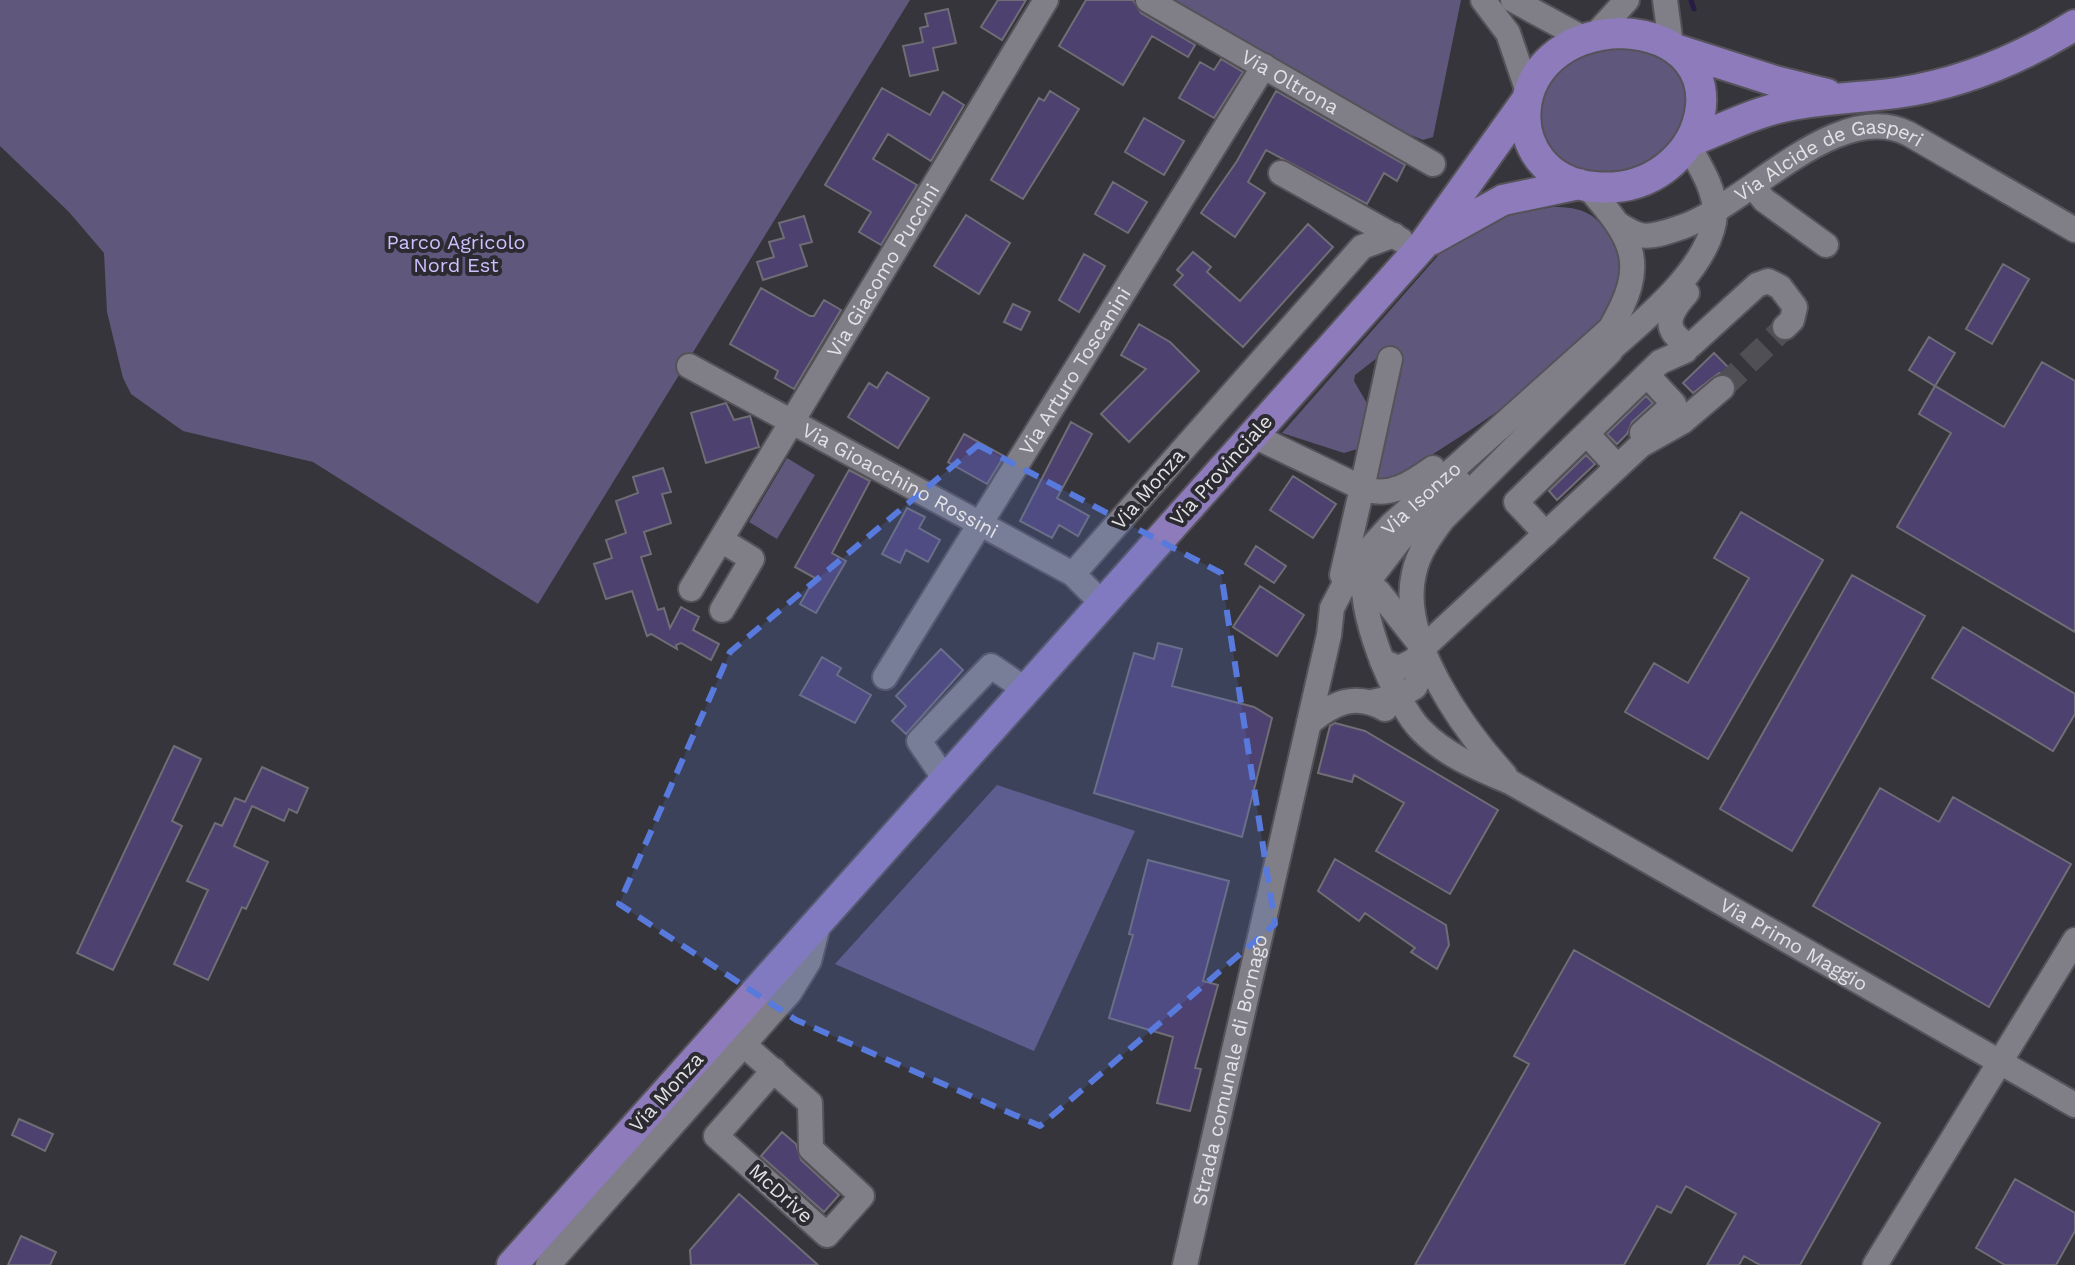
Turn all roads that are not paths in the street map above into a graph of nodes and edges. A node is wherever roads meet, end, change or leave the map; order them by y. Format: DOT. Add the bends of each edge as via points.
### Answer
graph roads {
  1 [pos="1046,0"];
  2 [pos="1148,0"];
  3 [pos="1483,0"];
  4 [pos="1513,0"];
  5 [pos="1627,0"];
  6 [pos="1665,0"];
  7 [pos="2075,25"];
  8 [pos="1589,36"];
  9 [pos="1675,48"];
  10 [pos="1264,66"];
  11 [pos="1527,96"];
  12 [pos="1837,96"];
  13 [pos="1688,144"];
  14 [pos="1433,164"];
  15 [pos="1281,173"];
  16 [pos="1583,185"];
  17 [pos="1754,187"];
  18 [pos="1715,213"];
  19 [pos="1618,224"];
  20 [pos="2075,230"];
  21 [pos="1708,243"];
  22 [pos="1411,244"];
  23 [pos="1826,245"];
  24 [pos="1785,327"];
  25 [pos="1632,330"];
  26 [pos="1685,343"];
  27 [pos="1390,359"];
  28 [pos="689,366"];
  29 [pos="1722,388"];
  30 [pos="1543,391"];
  31 [pos="1627,394"];
  32 [pos="793,423"];
  33 [pos="1649,426"];
  34 [pos="1252,435"];
  35 [pos="1560,460"];
  36 [pos="1362,488"];
  37 [pos="1427,489"];
  38 [pos="1575,498"];
  39 [pos="981,523"];
  40 [pos="721,540"];
  41 [pos="1073,574"];
  42 [pos="1366,585"];
  43 [pos="691,589"];
  44 [pos="1336,600"];
  45 [pos="1102,603"];
  46 [pos="722,610"];
  47 [pos="1329,635"];
  48 [pos="1423,648"];
  49 [pos="1382,661"];
  50 [pos="885,677"];
  51 [pos="1025,689"];
  52 [pos="1399,696"];
  53 [pos="1372,702"];
  54 [pos="1309,723"];
  55 [pos="1419,729"];
  56 [pos="945,779"];
  57 [pos="1512,783"];
  58 [pos="1274,875"];
  59 [pos="820,919"];
  60 [pos="2075,940"];
  61 [pos="744,1045"];
  62 [pos="2000,1062"];
  63 [pos="774,1070"];
  64 [pos="2075,1105"];
  65 [pos="512,1265"];
  66 [pos="548,1265"];
  67 [pos="1185,1265"];
  68 [pos="1875,1265"];
  1 -- 32 [label="street, Via Giacomo Puccini"];
  2 -- 10 [label="street, Via Oltrona"];
  3 -- 11 [label="street" via="1508,33"];
  4 -- 8 [label="street"];
  5 -- 8 [label="street"];
  6 -- 9 [label="street"];
  7 -- 12 [label="main road" via="2020,56 1959,78 1896,93"];
  8 -- 9 [label="main road" via="1645,35"];
  8 -- 11 [label="main road" via="1548,60"];
  9 -- 12 [label="main road"];
  9 -- 13 [label="main road" via="1695,71 1702,97"];
  10 -- 14 [label="street, Via Oltrona"];
  10 -- 39 [label="street, Via Arturo Toscanini"];
  11 -- 16 [label="main road" via="1526,127 1537,152 1562,177"];
  11 -- 22 [label="main road, Via Provinciale"];
  12 -- 13 [label="main road" via="1783,106"];
  13 -- 16 [label="main road" via="1671,165 1645,181 1620,188"];
  13 -- 18 [label="street" via="1706,178"];
  15 -- 22 [label="street"];
  16 -- 19 [label="street, Via Isonzo"];
  16 -- 22 [label="main road, Via Provinciale" via="1503,200"];
  17 -- 18 [label="street, Via Alcide de Gasperi"];
  17 -- 20 [label="street, Via Alcide de Gasperi" via="1835,134 1882,125 1909,134"];
  17 -- 23 [label="street"];
  18 -- 19 [label="street, Via Alcide de Gasperi" via="1647,235"];
  18 -- 21 [label="street"];
  19 -- 30 [label="street, Via Isonzo" via="1633,259 1629,296 1610,329"];
  21 -- 25 [label="street" via="1689,271"];
  21 -- 26 [label="street" via="1695,284 1670,313 1669,322"];
  22 -- 34 [label="main road, Via Provinciale"];
  22 -- 41 [label="street, Via Monza" via="1362,247"];
  24 -- 26 [label="street" via="1795,307 1780,287 1768,281 1690,346"];
  25 -- 42 [label="street" via="1450,490 1400,540"];
  25 -- 48 [label="street, Via Primo Maggio" via="1468,492 1428,539 1411,592"];
  26 -- 31 [label="street" via="1685,351 1660,362"];
  27 -- 36 [label="street"];
  28 -- 32 [label="street, Via Gioacchino Rossini"];
  29 -- 38 [label="street"];
  30 -- 36 [label="street" via="1411,484 1389,492"];
  30 -- 37 [label="street, Via Isonzo"];
  31 -- 33 [label="street"];
  31 -- 33 [label="street" via="1674,404"];
  31 -- 35 [label="street"];
  32 -- 39 [label="street, Via Gioacchino Rossini"];
  32 -- 40 [label="street, Via Giacomo Puccini"];
  33 -- 38 [label="street"];
  34 -- 36 [label="street"];
  34 -- 45 [label="main road, Via Provinciale"];
  35 -- 38 [label="street"];
  35 -- 38 [label="street"];
  35 -- 38 [label="street" via="1516,502"];
  36 -- 44 [label="street"];
  37 -- 42 [label="street" via="1366,568"];
  37 -- 44 [label="street, Via Isonzo" via="1354,566"];
  38 -- 48 [label="street"];
  39 -- 41 [label="street, Via Gioacchino Rossini"];
  39 -- 50 [label="street, Via Arturo Toscanini"];
  40 -- 43 [label="street, Via Giacomo Puccini"];
  40 -- 46 [label="street" via="752,559"];
  41 -- 45 [label="street, Via Gioacchino Rossini"];
  42 -- 44 [label="street"];
  42 -- 47 [label="street"];
  42 -- 48 [label="street, Via Primo Maggio" via="1385,598"];
  42 -- 49 [label="street, Via Primo Maggio" via="1368,624"];
  44 -- 47 [label="street, Via Isonzo"];
  45 -- 51 [label="main road, Via Provinciale"];
  47 -- 54 [label="street, Via Isonzo"];
  48 -- 49 [label="street" via="1407,666"];
  48 -- 52 [label="street" via="1423,670 1415,687"];
  48 -- 57 [label="street, Via Primo Maggio" via="1458,718"];
  49 -- 52 [label="street, Via Primo Maggio"];
  51 -- 56 [label="main road, Via Monza"];
  51 -- 56 [label="street" via="991,666 919,741"];
  52 -- 53 [label="street"];
  52 -- 55 [label="street, Via Primo Maggio"];
  53 -- 54 [label="street" via="1342,701"];
  53 -- 55 [label="street, Via Primo Maggio"];
  54 -- 58 [label="street, Via Isonzo"];
  55 -- 57 [label="street, Via Primo Maggio" via="1465,762"];
  56 -- 59 [label="main road, Via Monza"];
  57 -- 62 [label="street, Via Primo Maggio"];
  58 -- 67 [label="street, Strada comunale di Bornago"];
  59 -- 61 [label="street, Via Monza" via="801,976"];
  59 -- 65 [label="main road, Via Monza"];
  60 -- 62 [label="street"];
  61 -- 63 [label="street"];
  61 -- 66 [label="street, Via Monza"];
  62 -- 64 [label="street, Via Primo Maggio"];
  62 -- 68 [label="street"];
  63 -- 63 [label="street, McDrive" via="716,1136 827,1235 862,1196 811,1149 810,1103"];
}
